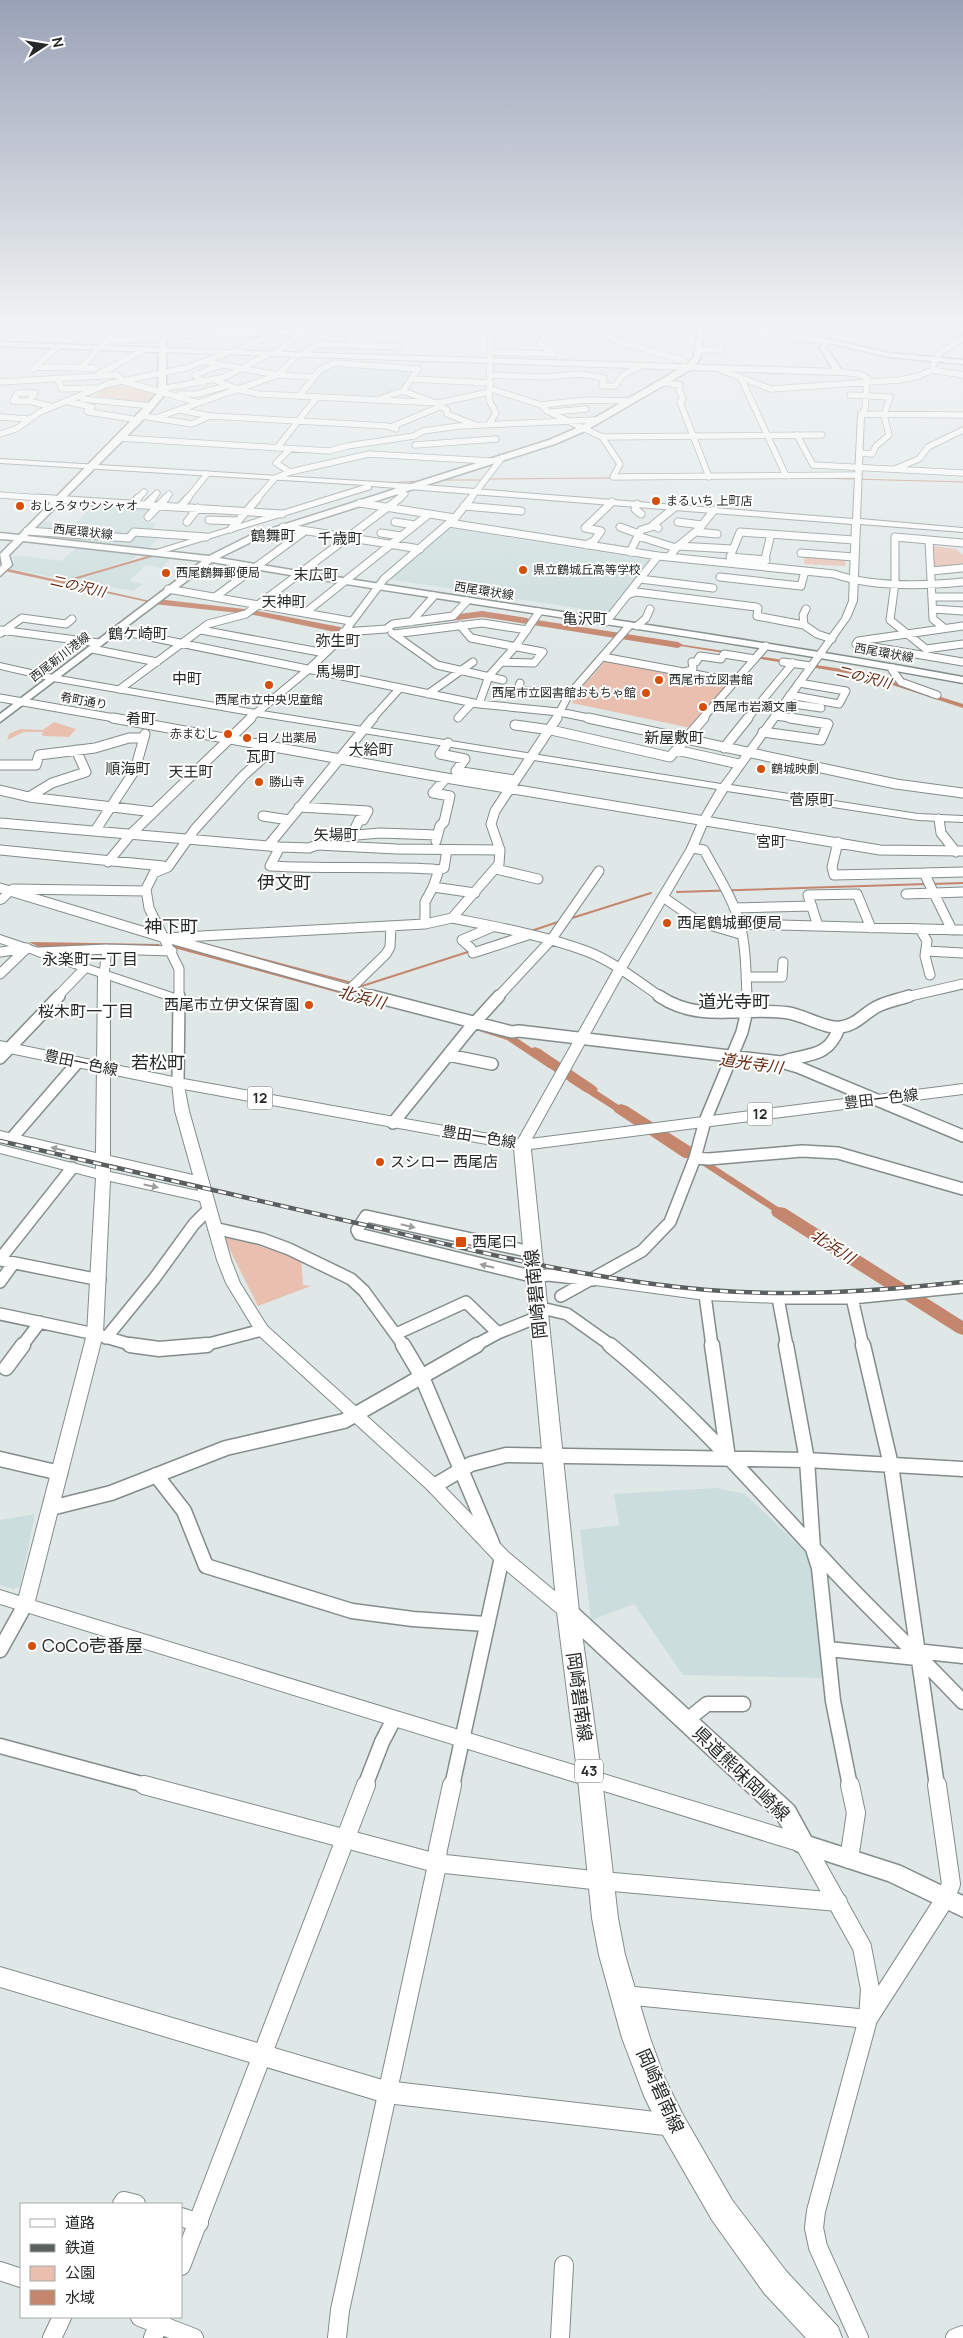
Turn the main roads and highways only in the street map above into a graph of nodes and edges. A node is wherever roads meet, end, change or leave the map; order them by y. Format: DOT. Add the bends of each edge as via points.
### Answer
graph roads {
  1 [pos="126,432"];
  2 [pos="575,432"];
  3 [pos="0,536"];
  4 [pos="20,538"];
  5 [pos="210,558"];
  6 [pos="0,573"];
  7 [pos="963,680"];
  8 [pos="0,719"];
  9 [pos="3,1050"];
  10 [pos="963,1089"];
  11 [pos="522,1145"];
  12 [pos="568,1612"];
  13 [pos="954,1904"];
  14 [pos="827,2338"];
  1 -- 4 [label="main road"];
  2 -- 5 [label="main road, 西尾新川港線" via="254,537"];
  3 -- 4 [label="main road, 西尾環状線"];
  4 -- 5 [label="main road, 西尾環状線"];
  4 -- 6 [label="main road" via="4,555 7,565"];
  5 -- 7 [label="main road, 西尾環状線" via="343,582 766,646 813,663 891,667"];
  5 -- 8 [label="main road, 西尾新川港線"];
  9 -- 11 [label="main road, 豊田一色線 / 12"];
  10 -- 11 [label="main road, 豊田一色線 / 12"];
  11 -- 12 [label="main road, 岡崎碧南線 / 43"];
  12 -- 13 [label="main road, 県道熊味岡崎線" via="786,1813 804,1844 893,1873"];
  12 -- 14 [label="main road, 岡崎碧南線 / 43" via="612,1955 654,2086 722,2210 775,2282"];
}
